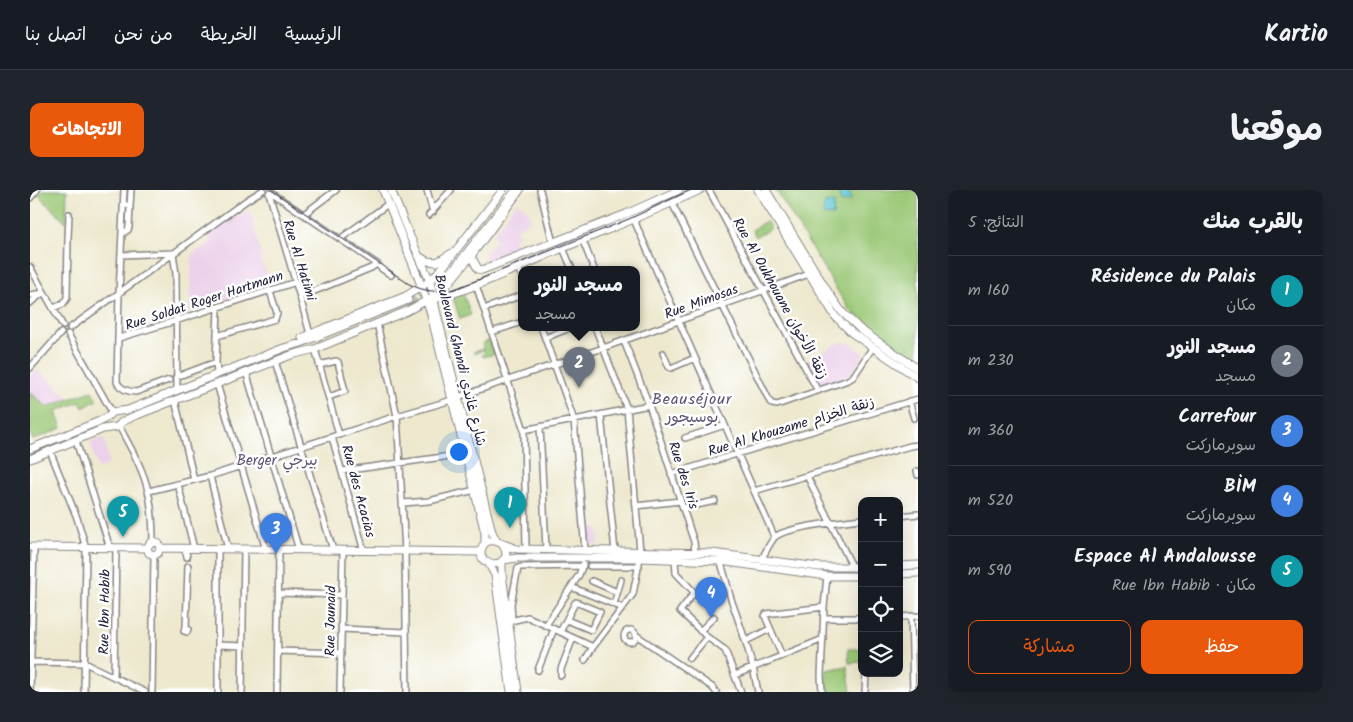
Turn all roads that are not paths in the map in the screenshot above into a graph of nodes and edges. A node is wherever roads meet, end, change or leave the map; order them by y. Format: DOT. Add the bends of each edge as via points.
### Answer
graph roads {
  1 [pos="37,190"];
  2 [pos="124,190"];
  3 [pos="131,190"];
  4 [pos="336,190"];
  5 [pos="383,190"];
  6 [pos="391,190"];
  7 [pos="427,190"];
  8 [pos="451,190"];
  9 [pos="503,190"];
  10 [pos="509,190"];
  11 [pos="518,190"];
  12 [pos="540,190"];
  13 [pos="678,190"];
  14 [pos="700,190"];
  15 [pos="708,190"];
  16 [pos="758,190"];
  17 [pos="766,190"];
  18 [pos="249,191"];
  19 [pos="268,191"];
  20 [pos="30,198"];
  21 [pos="247,200"];
  22 [pos="282,200"];
  23 [pos="672,203"];
  24 [pos="388,204"];
  25 [pos="123,205"];
  26 [pos="130,206"];
  27 [pos="272,206"];
  28 [pos="70,214"];
  29 [pos="304,214"];
  30 [pos="634,220"];
  31 [pos="122,234"];
  32 [pos="340,239"];
  33 [pos="583,241"];
  34 [pos="553,243"];
  35 [pos="458,248"];
  36 [pos="563,248"];
  37 [pos="173,253"];
  38 [pos="120,255"];
  39 [pos="419,256"];
  40 [pos="471,256"];
  41 [pos="377,264"];
  42 [pos="522,266"];
  43 [pos="571,266"];
  44 [pos="593,266"];
  45 [pos="30,267"];
  46 [pos="518,268"];
  47 [pos="809,274"];
  48 [pos="391,275"];
  49 [pos="430,281"];
  50 [pos="296,282"];
  51 [pos="476,285"];
  52 [pos="422,287"];
  53 [pos="270,290"];
  54 [pos="764,291"];
  55 [pos="44,292"];
  56 [pos="118,293"];
  57 [pos="30,294"];
  58 [pos="300,297"];
  59 [pos="518,297"];
  60 [pos="431,299"];
  61 [pos="30,303"];
  62 [pos="722,305"];
  63 [pos="54,308"];
  64 [pos="218,308"];
  65 [pos="484,310"];
  66 [pos="176,321"];
  67 [pos="678,321"];
  68 [pos="377,323"];
  69 [pos="518,323"];
  70 [pos="63,326"];
  71 [pos="70,328"];
  72 [pos="542,331"];
  73 [pos="562,331"];
  74 [pos="596,331"];
  75 [pos="492,332"];
  76 [pos="61,333"];
  77 [pos="68,334"];
  78 [pos="310,334"];
  79 [pos="217,336"];
  80 [pos="119,338"];
  81 [pos="545,338"];
  82 [pos="624,341"];
  83 [pos="874,347"];
  84 [pos="284,348"];
  85 [pos="603,348"];
  86 [pos="315,349"];
  87 [pos="662,353"];
  88 [pos="291,355"];
  89 [pos="695,358"];
  90 [pos="275,361"];
  91 [pos="216,362"];
  92 [pos="555,364"];
  93 [pos="319,365"];
  94 [pos="30,368"];
  95 [pos="918,369"];
  96 [pos="246,372"];
  97 [pos="217,374"];
  98 [pos="176,377"];
  99 [pos="918,378"];
  100 [pos="169,380"];
  101 [pos="508,381"];
  102 [pos="217,384"];
  103 [pos="177,390"];
  104 [pos="818,391"];
  105 [pos="329,397"];
  106 [pos="918,398"];
  107 [pos="455,399"];
  108 [pos="175,400"];
  109 [pos="908,401"];
  110 [pos="649,405"];
  111 [pos="627,409"];
  112 [pos="112,414"];
  113 [pos="601,415"];
  114 [pos="397,416"];
  115 [pos="914,418"];
  116 [pos="574,420"];
  117 [pos="118,425"];
  118 [pos="725,425"];
  119 [pos="540,427"];
  120 [pos="524,430"];
  121 [pos="340,435"];
  122 [pos="332,438"];
  123 [pos="685,438"];
  124 [pos="76,441"];
  125 [pos="918,445"];
  126 [pos="301,446"];
  127 [pos="30,449"];
  128 [pos="50,451"];
  129 [pos="465,454"];
  130 [pos="738,454"];
  131 [pos="271,456"];
  132 [pos="30,459"];
  133 [pos="400,463"];
  134 [pos="241,466"];
  135 [pos="342,471"];
  136 [pos="671,474"];
  137 [pos="210,476"];
  138 [pos="807,476"];
  139 [pos="194,480"];
  140 [pos="178,484"];
  141 [pos="475,490"];
  142 [pos="149,491"];
  143 [pos="754,491"];
  144 [pos="680,500"];
  145 [pos="715,501"];
  146 [pos="402,503"];
  147 [pos="636,506"];
  148 [pos="683,508"];
  149 [pos="918,514"];
  150 [pos="903,516"];
  151 [pos="858,519"];
  152 [pos="830,522"];
  153 [pos="774,536"];
  154 [pos="154,542"];
  155 [pos="499,542"];
  156 [pos="485,544"];
  157 [pos="32,547"];
  158 [pos="86,548"];
  159 [pos="113,548"];
  160 [pos="147,548"];
  161 [pos="160,548"];
  162 [pos="405,548"];
  163 [pos="526,548"];
  164 [pos="182,549"];
  165 [pos="193,549"];
  166 [pos="218,549"];
  167 [pos="228,549"];
  168 [pos="546,549"];
  169 [pos="244,550"];
  170 [pos="266,550"];
  171 [pos="279,550"];
  172 [pos="298,550"];
  173 [pos="332,550"];
  174 [pos="343,550"];
  175 [pos="585,550"];
  176 [pos="364,551"];
  177 [pos="615,551"];
  178 [pos="481,552"];
  179 [pos="695,552"];
  180 [pos="154,555"];
  181 [pos="584,558"];
  182 [pos="640,558"];
  183 [pos="762,558"];
  184 [pos="675,560"];
  185 [pos="502,561"];
  186 [pos="720,561"];
  187 [pos="490,564"];
  188 [pos="918,565"];
  189 [pos="583,566"];
  190 [pos="590,566"];
  191 [pos="903,566"];
  192 [pos="187,567"];
  193 [pos="853,568"];
  194 [pos="858,568"];
  195 [pos="918,573"];
  196 [pos="903,574"];
  197 [pos="827,576"];
  198 [pos="858,576"];
  199 [pos="621,580"];
  200 [pos="592,581"];
  201 [pos="571,587"];
  202 [pos="618,592"];
  203 [pos="279,593"];
  204 [pos="342,595"];
  205 [pos="614,604"];
  206 [pos="824,607"];
  207 [pos="622,608"];
  208 [pos="911,616"];
  209 [pos="918,616"];
  210 [pos="714,617"];
  211 [pos="903,617"];
  212 [pos="824,618"];
  213 [pos="858,618"];
  214 [pos="566,620"];
  215 [pos="510,621"];
  216 [pos="546,625"];
  217 [pos="186,628"];
  218 [pos="342,629"];
  219 [pos="554,629"];
  220 [pos="770,629"];
  221 [pos="406,632"];
  222 [pos="560,632"];
  223 [pos="700,632"];
  224 [pos="636,635"];
  225 [pos="707,637"];
  226 [pos="573,638"];
  227 [pos="823,639"];
  228 [pos="746,641"];
  229 [pos="219,645"];
  230 [pos="243,646"];
  231 [pos="592,647"];
  232 [pos="278,651"];
  233 [pos="341,652"];
  234 [pos="782,656"];
  235 [pos="690,658"];
  236 [pos="585,660"];
  237 [pos="31,662"];
  238 [pos="85,663"];
  239 [pos="754,668"];
  240 [pos="538,670"];
  241 [pos="561,675"];
  242 [pos="735,675"];
  243 [pos="114,677"];
  244 [pos="866,677"];
  245 [pos="30,692"];
  246 [pos="84,692"];
  247 [pos="145,692"];
  248 [pos="152,692"];
  249 [pos="218,692"];
  250 [pos="242,692"];
  251 [pos="277,692"];
  252 [pos="340,692"];
  253 [pos="407,692"];
  254 [pos="511,692"];
  255 [pos="518,692"];
  256 [pos="716,692"];
  257 [pos="741,692"];
  258 [pos="758,692"];
  259 [pos="822,692"];
  260 [pos="865,692"];
  261 [pos="912,692"];
  1 -- 20 [label="street"];
  2 -- 25 [label="street"];
  3 -- 26 [label="street"];
  4 -- 29 [label="street"];
  5 -- 24 [label="main road, Boulevard Ghandi شارع غاندي"];
  6 -- 39 [label="main road, Boulevard Ghandi شارع غاندي"];
  7 -- 8 [label="street" via="431,214"];
  9 -- 35 [label="main road"];
  10 -- 11 [label="main road" via="445,277"];
  11 -- 40 [label="main road"];
  12 -- 34 [label="street"];
  13 -- 34 [label="main road"];
  14 -- 23 [label="main road"];
  15 -- 54 [label="street, Rue Al Oukhouane زنقة الأخوان"];
  16 -- 47 [label="main road"];
  17 -- 95 [label="main road" via="846,318"];
  18 -- 21 [label="street"];
  19 -- 21 [label="street"];
  19 -- 22 [label="street"];
  19 -- 27 [label="street, Rue Al Hatimi"];
  21 -- 37 [label="street"];
  22 -- 27 [label="street"];
  22 -- 29 [label="street"];
  23 -- 30 [label="main road"];
  23 -- 62 [label="street"];
  24 -- 32 [label="street"];
  24 -- 52 [label="main road, Boulevard Ghandi شارع غاندي"];
  25 -- 26 [label="street"];
  25 -- 31 [label="street"];
  26 -- 31 [label="street" via="129,227"];
  27 -- 50 [label="street, Rue Al Hatimi"];
  28 -- 63 [label="street" via="66,298"];
  29 -- 32 [label="street"];
  30 -- 33 [label="main road"];
  30 -- 67 [label="street"];
  31 -- 38 [label="street"];
  32 -- 41 [label="street"];
  33 -- 36 [label="main road"];
  33 -- 44 [label="street"];
  34 -- 40 [label="main road" via="482,270 478,269"];
  35 -- 39 [label="main road" via="437,262"];
  35 -- 49 [label="main road"];
  36 -- 42 [label="main road"];
  36 -- 43 [label="street"];
  37 -- 38 [label="street"];
  37 -- 56 [label="street"];
  37 -- 66 [label="street"];
  38 -- 56 [label="street"];
  39 -- 49 [label="main road, Boulevard Ghandi شارع غاندي"];
  40 -- 60 [label="main road"];
  41 -- 48 [label="street"];
  41 -- 58 [label="street"];
  45 -- 55 [label="street"];
  46 -- 51 [label="main road"];
  47 -- 54 [label="street, Rue Mimosas"];
  47 -- 83 [label="main road" via="835,316 852,333"];
  49 -- 52 [label="main road"];
  49 -- 60 [label="main road, Boulevard Ghandi شارع غاندي"];
  50 -- 53 [label="street, Rue Soldat Roger Hartmann"];
  50 -- 58 [label="street, Rue Al Hatimi"];
  51 -- 60 [label="main road"];
  51 -- 65 [label="street"];
  52 -- 60 [label="main road, Boulevard Ghandi شارع غاندي"];
  52 -- 78 [label="main road"];
  53 -- 64 [label="street, Rue Soldat Roger Hartmann"];
  53 -- 79 [label="street" via="277,313 275,319"];
  54 -- 62 [label="street, Rue Mimosas"];
  54 -- 104 [label="street, Rue Al Oukhouane زنقة الأخوان"];
  55 -- 57 [label="street"];
  55 -- 61 [label="street"];
  55 -- 63 [label="street"];
  56 -- 71 [label="street"];
  56 -- 80 [label="street"];
  58 -- 78 [label="street, Rue Al Hatimi"];
  59 -- 65 [label="street"];
  60 -- 68 [label="main road"];
  60 -- 107 [label="main road, Boulevard Ghandi شارع غاندي"];
  62 -- 67 [label="street, Rue Mimosas"];
  62 -- 104 [label="street" via="772,404"];
  63 -- 70 [label="street"];
  64 -- 66 [label="street, Rue Soldat Roger Hartmann"];
  64 -- 79 [label="street"];
  65 -- 75 [label="street"];
  66 -- 80 [label="street, Rue Soldat Roger Hartmann"];
  66 -- 98 [label="street"];
  67 -- 82 [label="street, Rue Mimosas"];
  67 -- 89 [label="street"];
  68 -- 86 [label="main road"];
  68 -- 114 [label="street"];
  69 -- 75 [label="street"];
  70 -- 71 [label="street"];
  70 -- 76 [label="street"];
  71 -- 77 [label="street"];
  72 -- 81 [label="street"];
  73 -- 81 [label="street"];
  74 -- 85 [label="street"];
  75 -- 101 [label="street"];
  76 -- 77 [label="street"];
  76 -- 94 [label="street"];
  77 -- 112 [label="street"];
  78 -- 84 [label="main road"];
  79 -- 91 [label="street"];
  80 -- 100 [label="street" via="116,379 120,387 136,392"];
  81 -- 92 [label="street"];
  82 -- 85 [label="street, Rue Mimosas"];
  82 -- 110 [label="street, Rue des Iris"];
  83 -- 99 [label="main road"];
  83 -- 104 [label="street" via="851,379"];
  84 -- 88 [label="main road" via="410,302"];
  84 -- 97 [label="main road"];
  85 -- 92 [label="street, Rue Mimosas"];
  85 -- 111 [label="street"];
  86 -- 88 [label="main road"];
  86 -- 93 [label="street"];
  87 -- 89 [label="street" via="670,368"];
  88 -- 90 [label="main road"];
  89 -- 118 [label="street"];
  90 -- 96 [label="main road"];
  90 -- 126 [label="street"];
  91 -- 97 [label="street"];
  91 -- 98 [label="street"];
  92 -- 101 [label="street, Rue Mimosas"];
  92 -- 116 [label="street"];
  93 -- 105 [label="street"];
  93 -- 105 [label="street" via="338,362 345,391"];
  96 -- 102 [label="main road"];
  96 -- 131 [label="street"];
  97 -- 103 [label="main road"];
  98 -- 103 [label="street"];
  101 -- 107 [label="street, Rue Mimosas"];
  101 -- 120 [label="street"];
  102 -- 108 [label="main road"];
  102 -- 134 [label="street"];
  103 -- 112 [label="main road"];
  105 -- 121 [label="street"];
  106 -- 109 [label="street, Rue Al Khouzame زنقة الخزام"];
  107 -- 114 [label="street, Rue Mimosas"];
  107 -- 129 [label="main road, Boulevard Ghandi شارع غاندي"];
  107 -- 155 [label="main road, Boulevard Ghandi شارع غاندي" via="492,532"];
  108 -- 117 [label="main road"];
  108 -- 139 [label="street"];
  109 -- 115 [label="street"];
  109 -- 130 [label="street, Rue Al Khouzame زنقة الخزام"];
  110 -- 111 [label="street"];
  110 -- 136 [label="street, Rue des Iris"];
  111 -- 113 [label="street"];
  111 -- 147 [label="street"];
  112 -- 117 [label="main road" via="122,416"];
  112 -- 117 [label="main road" via="108,423"];
  112 -- 127 [label="main road"];
  113 -- 116 [label="street"];
  113 -- 177 [label="street"];
  114 -- 121 [label="street, Rue Mimosas"];
  114 -- 133 [label="street"];
  116 -- 119 [label="street"];
  116 -- 175 [label="street"];
  117 -- 124 [label="main road"];
  117 -- 142 [label="street"];
  118 -- 123 [label="street"];
  118 -- 130 [label="street"];
  119 -- 120 [label="street"];
  119 -- 168 [label="street"];
  120 -- 163 [label="street"];
  121 -- 122 [label="street, Rue Mimosas"];
  122 -- 126 [label="street, Rue Mimosas"];
  122 -- 135 [label="street, Rue des Acacias"];
  124 -- 128 [label="main road"];
  124 -- 159 [label="street, Rue Ibn Habib"];
  125 -- 138 [label="street"];
  126 -- 131 [label="street, Rue Mimosas"];
  126 -- 173 [label="street"];
  128 -- 132 [label="main road"];
  128 -- 158 [label="street"];
  129 -- 133 [label="street"];
  129 -- 141 [label="main road, Boulevard Ghandi شارع غاندي"];
  130 -- 136 [label="street, Rue Al Khouzame زنقة الخزام"];
  130 -- 143 [label="street"];
  131 -- 134 [label="street, Rue Mimosas"];
  131 -- 172 [label="street"];
  133 -- 135 [label="street"];
  133 -- 146 [label="street"];
  134 -- 137 [label="street, Rue Mimosas"];
  134 -- 170 [label="street"];
  135 -- 176 [label="street, Rue des Acacias"];
  136 -- 144 [label="street, Rue des Iris"];
  137 -- 139 [label="street, Rue Mimosas"];
  137 -- 167 [label="street"];
  138 -- 143 [label="street"];
  138 -- 152 [label="street"];
  139 -- 140 [label="street, Rue Mimosas"];
  140 -- 142 [label="street, Rue Mimosas"];
  140 -- 165 [label="street"];
  141 -- 146 [label="street" via="429,501"];
  141 -- 156 [label="main road, Boulevard Ghandi شارع غاندي" via="486,534"];
  142 -- 154 [label="street"];
  143 -- 153 [label="street"];
  144 -- 147 [label="street"];
  144 -- 148 [label="street, Rue des Iris"];
  145 -- 148 [label="street"];
  146 -- 162 [label="street"];
  147 -- 182 [label="street"];
  148 -- 179 [label="street, Rue des Iris"];
  149 -- 150 [label="street"];
  151 -- 152 [label="street"];
  152 -- 153 [label="street"];
  152 -- 193 [label="street"];
  153 -- 183 [label="street"];
  154 -- 160 [label="main road"];
  154 -- 161 [label="main road"];
  155 -- 156 [label="main road"];
  155 -- 163 [label="main road" via="513,548"];
  155 -- 185 [label="main road" via="506,552"];
  156 -- 178 [label="main road"];
  157 -- 158 [label="main road"];
  157 -- 237 [label="street"];
  158 -- 159 [label="main road"];
  158 -- 238 [label="street"];
  159 -- 160 [label="main road"];
  159 -- 243 [label="street, Rue Ibn Habib"];
  160 -- 180 [label="main road"];
  161 -- 164 [label="main road"];
  161 -- 180 [label="main road"];
  162 -- 176 [label="main road"];
  162 -- 178 [label="main road"];
  162 -- 221 [label="street"];
  163 -- 168 [label="main road"];
  164 -- 165 [label="main road"];
  164 -- 165 [label="street" via="188,557"];
  165 -- 166 [label="main road"];
  166 -- 167 [label="main road"];
  166 -- 229 [label="street"];
  167 -- 169 [label="main road"];
  168 -- 175 [label="main road"];
  169 -- 170 [label="main road"];
  169 -- 230 [label="street"];
  170 -- 171 [label="main road"];
  171 -- 172 [label="main road"];
  171 -- 203 [label="street"];
  172 -- 173 [label="main road"];
  173 -- 174 [label="main road"];
  174 -- 176 [label="main road"];
  174 -- 204 [label="street, Rue Jounaid"];
  175 -- 177 [label="main road"];
  177 -- 182 [label="main road"];
  178 -- 187 [label="main road"];
  179 -- 182 [label="main road"];
  179 -- 183 [label="main road"];
  180 -- 248 [label="street"];
  181 -- 182 [label="main road"];
  181 -- 185 [label="main road"];
  181 -- 189 [label="street"];
  182 -- 184 [label="main road"];
  182 -- 190 [label="street"];
  182 -- 207 [label="street" via="633,594"];
  183 -- 193 [label="main road"];
  184 -- 186 [label="main road"];
  184 -- 223 [label="street" via="676,573 694,593 680,611"];
  185 -- 187 [label="main road"];
  185 -- 215 [label="main road"];
  186 -- 197 [label="main road"];
  186 -- 228 [label="street"];
  187 -- 254 [label="main road" via="495,575"];
  188 -- 191 [label="main road"];
  189 -- 201 [label="street"];
  189 -- 215 [label="street" via="520,568"];
  192 -- 217 [label="street"];
  193 -- 194 [label="main road"];
  195 -- 196 [label="main road"];
  197 -- 198 [label="main road"];
  197 -- 206 [label="street"];
  199 -- 202 [label="street"];
  200 -- 202 [label="street"];
  201 -- 205 [label="street"];
  201 -- 216 [label="street"];
  202 -- 205 [label="street"];
  203 -- 204 [label="street"];
  203 -- 232 [label="street"];
  204 -- 218 [label="street, Rue Jounaid"];
  205 -- 207 [label="street"];
  206 -- 212 [label="street"];
  206 -- 220 [label="street" via="767,613 765,616"];
  207 -- 231 [label="street"];
  208 -- 209 [label="street"];
  208 -- 211 [label="street"];
  208 -- 261 [label="street"];
  210 -- 223 [label="street"];
  212 -- 213 [label="street"];
  212 -- 227 [label="street"];
  214 -- 214 [label="street" via="576,602 600,612 591,630"];
  214 -- 222 [label="street"];
  215 -- 216 [label="street" via="528,617"];
  215 -- 255 [label="main road"];
  216 -- 219 [label="street"];
  218 -- 221 [label="street"];
  218 -- 233 [label="street, Rue Jounaid"];
  219 -- 222 [label="street"];
  219 -- 240 [label="street"];
  220 -- 228 [label="street"];
  220 -- 234 [label="street"];
  221 -- 253 [label="street"];
  222 -- 226 [label="street"];
  223 -- 225 [label="street"];
  224 -- 256 [label="street"];
  225 -- 235 [label="street"];
  225 -- 242 [label="street" via="725,650"];
  226 -- 231 [label="street"];
  226 -- 241 [label="street"];
  227 -- 234 [label="street"];
  227 -- 259 [label="street"];
  228 -- 239 [label="street"];
  229 -- 230 [label="street"];
  229 -- 249 [label="street"];
  230 -- 250 [label="street"];
  231 -- 236 [label="street"];
  232 -- 233 [label="street"];
  232 -- 251 [label="street"];
  233 -- 252 [label="street, Rue Jounaid"];
  234 -- 239 [label="street"];
  237 -- 238 [label="street"];
  237 -- 245 [label="street"];
  238 -- 243 [label="street"];
  238 -- 246 [label="street"];
  239 -- 242 [label="street"];
  239 -- 258 [label="street"];
  242 -- 257 [label="street"];
  243 -- 247 [label="street"];
  244 -- 260 [label="street"];
}
